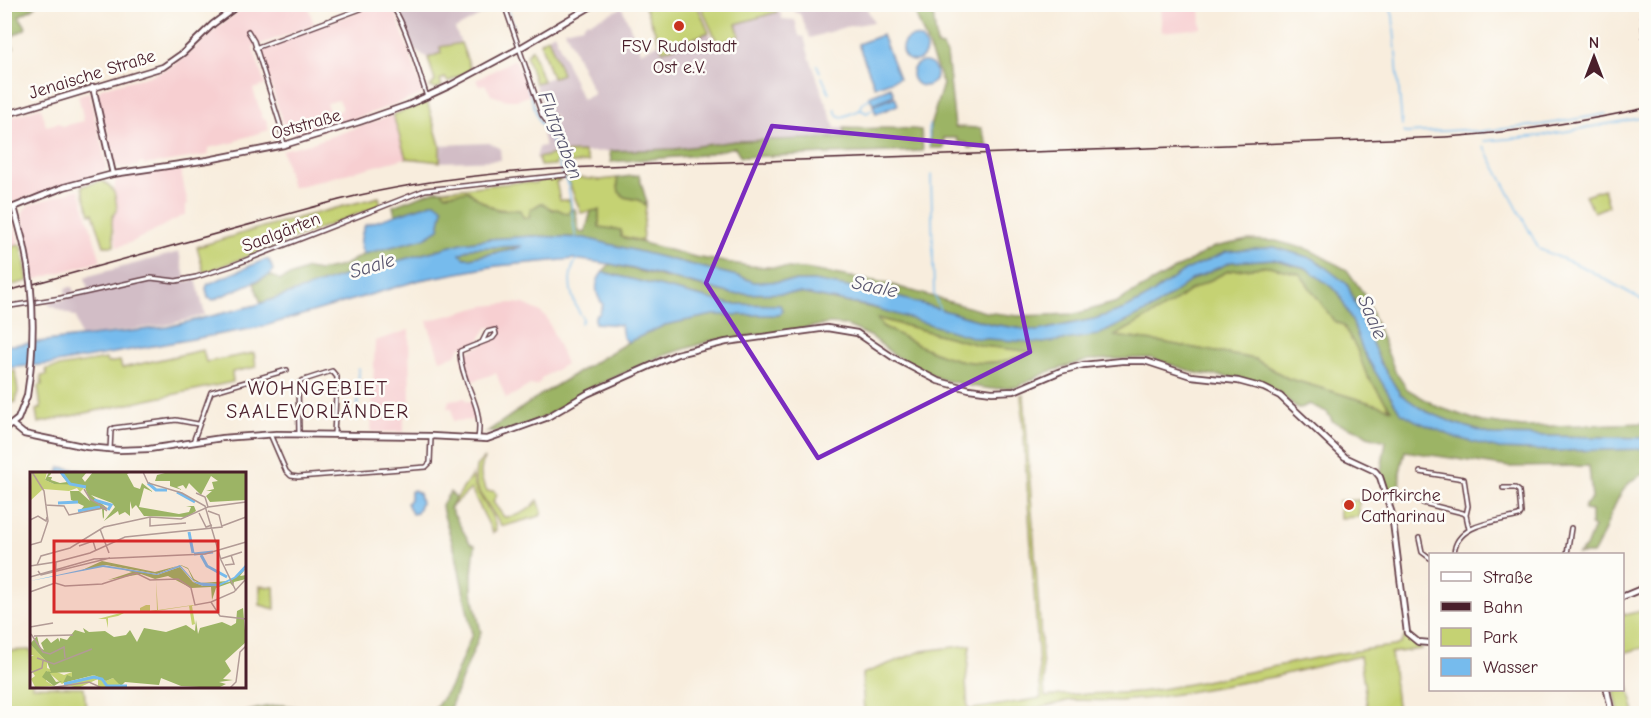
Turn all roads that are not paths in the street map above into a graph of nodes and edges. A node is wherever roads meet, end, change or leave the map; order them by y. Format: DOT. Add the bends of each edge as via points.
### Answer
graph roads {
  1 [pos="240,4"];
  2 [pos="374,4"];
  3 [pos="390,4"];
  4 [pos="504,4"];
  5 [pos="595,4"];
  6 [pos="1643,4"];
  7 [pos="248,31"];
  8 [pos="255,48"];
  9 [pos="520,48"];
  10 [pos="1647,48"];
  11 [pos="93,87"];
  12 [pos="427,97"];
  13 [pos="4,115"];
  14 [pos="556,122"];
  15 [pos="284,146"];
  16 [pos="113,174"];
  17 [pos="563,176"];
  18 [pos="14,207"];
  19 [pos="4,211"];
  20 [pos="4,307"];
  21 [pos="482,342"];
  22 [pos="286,370"];
  23 [pos="198,424"];
  24 [pos="13,425"];
  25 [pos="4,430"];
  26 [pos="270,434"];
  27 [pos="299,434"];
  28 [pos="334,434"];
  29 [pos="431,436"];
  30 [pos="477,440"];
  31 [pos="192,442"];
  32 [pos="110,450"];
  33 [pos="1420,472"];
  34 [pos="1503,488"];
  35 [pos="1422,502"];
  36 [pos="1466,515"];
  37 [pos="1570,528"];
  38 [pos="1469,529"];
  39 [pos="1419,538"];
  40 [pos="1455,553"];
  41 [pos="1567,553"];
  42 [pos="1429,557"];
  43 [pos="1647,587"];
  44 [pos="1624,597"];
  45 [pos="1429,643"];
  46 [pos="1607,691"];
  47 [pos="1612,714"];
  1 -- 11 [label="main road, Jenaische Straße" via="163,67"];
  2 -- 8 [label="street"];
  3 -- 12 [label="street"];
  4 -- 9 [label="street"];
  5 -- 9 [label="main road, Oststraße"];
  6 -- 10 [label="main road"];
  7 -- 8 [label="street"];
  8 -- 15 [label="street"];
  9 -- 12 [label="main road, Oststraße"];
  9 -- 14 [label="street" via="542,115 547,122"];
  11 -- 13 [label="main road, Jenaische Straße"];
  11 -- 16 [label="main road"];
  12 -- 15 [label="main road, Oststraße"];
  15 -- 16 [label="main road, Oststraße"];
  16 -- 18 [label="main road, Oststraße"];
  17 -- 20 [label="street, Saalgärten" via="426,190 196,277 156,277"];
  18 -- 19 [label="main road, Oststraße"];
  18 -- 24 [label="main road, bridge" via="24,245 33,312 27,396"];
  21 -- 21 [label="street" via="487,332 495,330 495,336"];
  21 -- 30 [label="street" via="459,355 477,409"];
  22 -- 23 [label="street" via="211,392"];
  23 -- 31 [label="street"];
  23 -- 32 [label="street" via="176,420 114,428"];
  24 -- 25 [label="main road"];
  24 -- 32 [label="main road" via="24,434"];
  26 -- 27 [label="main road"];
  26 -- 29 [label="street" via="286,471 298,477 426,467 430,463"];
  26 -- 31 [label="main road"];
  27 -- 28 [label="main road"];
  27 -- 28 [label="street" via="298,384 332,371 337,377"];
  28 -- 29 [label="main road"];
  29 -- 30 [label="main road"];
  30 -- 45 [label="main road" via="546,418 587,394 677,354 726,342 827,328 857,333 938,381 969,389 1014,391 1083,365 1135,360 1191,376 1246,382 1280,396 1345,457 1380,477 1392,514 1407,633"];
  31 -- 32 [label="main road"];
  33 -- 36 [label="street" via="1464,479"];
  34 -- 38 [label="street" via="1519,491 1521,513"];
  35 -- 36 [label="street"];
  36 -- 38 [label="street"];
  37 -- 41 [label="street"];
  38 -- 40 [label="street" via="1456,542"];
  39 -- 42 [label="street" via="1422,552"];
  43 -- 44 [label="main road"];
  46 -- 47 [label="main road"];
}
